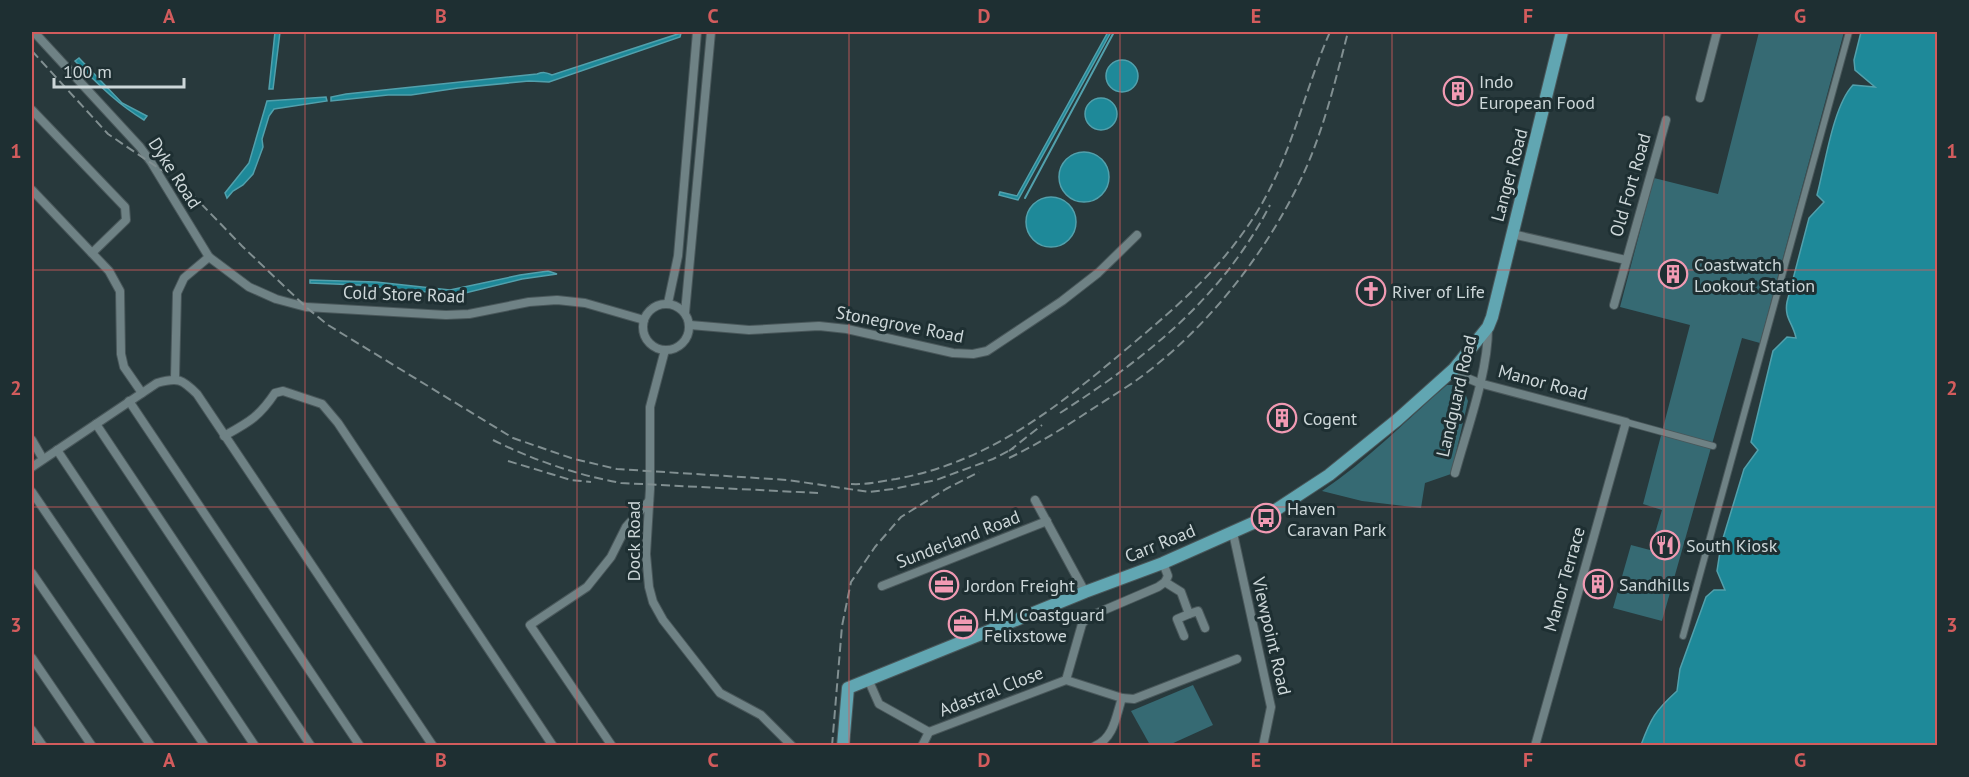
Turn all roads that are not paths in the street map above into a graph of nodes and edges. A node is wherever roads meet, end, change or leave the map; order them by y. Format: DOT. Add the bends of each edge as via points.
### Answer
graph roads {
  1 [pos="34,32"];
  2 [pos="697,32"];
  3 [pos="711,32"];
  4 [pos="1562,32"];
  5 [pos="1717,32"];
  6 [pos="1849,32"];
  7 [pos="1700,98"];
  8 [pos="32,110"];
  9 [pos="1666,120"];
  10 [pos="32,190"];
  11 [pos="1512,234"];
  12 [pos="1137,235"];
  13 [pos="92,253"];
  14 [pos="209,256"];
  15 [pos="1626,260"];
  16 [pos="668,303"];
  17 [pos="1614,305"];
  18 [pos="685,313"];
  19 [pos="644,320"];
  20 [pos="690,325"];
  21 [pos="1488,327"];
  22 [pos="665,350"];
  23 [pos="1454,369"];
  24 [pos="175,378"];
  25 [pos="1479,383"];
  26 [pos="142,393"];
  27 [pos="129,401"];
  28 [pos="1626,422"];
  29 [pos="96,424"];
  30 [pos="224,436"];
  31 [pos="32,440"];
  32 [pos="1713,447"];
  33 [pos="57,450"];
  34 [pos="44,459"];
  35 [pos="32,467"];
  36 [pos="1455,473"];
  37 [pos="32,492"];
  38 [pos="1035,500"];
  39 [pos="649,501"];
  40 [pos="1047,521"];
  41 [pos="1233,533"];
  42 [pos="1163,563"];
  43 [pos="32,573"];
  44 [pos="1165,582"];
  45 [pos="882,586"];
  46 [pos="1085,592"];
  47 [pos="1190,614"];
  48 [pos="1205,628"];
  49 [pos="1184,636"];
  50 [pos="1683,636"];
  51 [pos="32,658"];
  52 [pos="1237,659"];
  53 [pos="868,679"];
  54 [pos="1066,680"];
  55 [pos="1122,698"];
  56 [pos="32,730"];
  57 [pos="929,732"];
  58 [pos="43,746"];
  59 [pos="92,746"];
  60 [pos="151,746"];
  61 [pos="205,746"];
  62 [pos="255,746"];
  63 [pos="311,746"];
  64 [pos="360,746"];
  65 [pos="433,746"];
  66 [pos="553,746"];
  67 [pos="612,746"];
  68 [pos="792,746"];
  69 [pos="843,746"];
  70 [pos="922,746"];
  71 [pos="1095,746"];
  72 [pos="1263,746"];
  73 [pos="1535,746"];
  1 -- 14 [label="street, Dyke Road" via="140,147"];
  2 -- 16 [label="street" via="678,256"];
  3 -- 18 [label="street"];
  4 -- 11 [label="main road, Langer Road"];
  5 -- 7 [label="street"];
  6 -- 50 [label="street"];
  8 -- 13 [label="street" via="125,207 126,220"];
  9 -- 15 [label="street, Old Fort Road"];
  10 -- 13 [label="street"];
  11 -- 15 [label="street, Old Fort Road"];
  11 -- 21 [label="main road, Langer Road"];
  12 -- 20 [label="street, Stonegrove Road" via="1062,301 987,351 973,354 819,326 749,330"];
  13 -- 26 [label="street" via="109,271 120,291 121,354 124,367"];
  14 -- 19 [label="street, Cold Store Road" via="249,287 306,307 446,315 557,300 585,303"];
  14 -- 24 [label="street" via="184,278 177,293"];
  15 -- 17 [label="street, Old Fort Road"];
  16 -- 18 [label="street"];
  16 -- 19 [label="street" via="654,307"];
  18 -- 20 [label="street"];
  19 -- 22 [label="street" via="644,334 650,344"];
  20 -- 22 [label="street" via="684,343"];
  21 -- 23 [label="main road, Carr Road"];
  21 -- 25 [label="street, Landguard Road"];
  22 -- 39 [label="street, Dock Road" via="650,407"];
  23 -- 25 [label="street, Manor Road"];
  23 -- 41 [label="main road, Carr Road" via="1329,475 1262,519"];
  24 -- 26 [label="street"];
  24 -- 30 [label="street" via="197,394"];
  25 -- 28 [label="street, Manor Road"];
  25 -- 36 [label="street, Landguard Road"];
  26 -- 27 [label="street"];
  27 -- 29 [label="street"];
  27 -- 64 [label="street"];
  28 -- 32 [label="street"];
  28 -- 73 [label="street, Manor Terrace"];
  29 -- 33 [label="street"];
  29 -- 63 [label="street"];
  30 -- 65 [label="street"];
  30 -- 66 [label="street" via="255,418 275,393 283,391 322,404 345,432"];
  31 -- 34 [label="street"];
  33 -- 34 [label="street"];
  33 -- 62 [label="street"];
  34 -- 35 [label="street"];
  37 -- 61 [label="street"];
  38 -- 40 [label="street"];
  39 -- 67 [label="street" via="626,526 611,557 587,587 530,625"];
  39 -- 68 [label="street, Dock Road" via="649,587 663,620 720,693 760,716"];
  40 -- 45 [label="street, Sunderland Road"];
  40 -- 46 [label="street"];
  41 -- 42 [label="main road, Carr Road"];
  41 -- 72 [label="street, Viewpoint Road" via="1271,707"];
  42 -- 44 [label="street" via="1168,576"];
  42 -- 46 [label="main road, Carr Road"];
  43 -- 60 [label="street"];
  44 -- 47 [label="street" via="1181,592"];
  44 -- 54 [label="street, Adastral Close" via="1088,617 1082,624"];
  46 -- 53 [label="main road, Carr Road"];
  47 -- 48 [label="street" via="1198,610"];
  47 -- 49 [label="street" via="1177,619"];
  51 -- 59 [label="street"];
  52 -- 55 [label="street" via="1134,699"];
  53 -- 57 [label="street, Adastral Close" via="879,704"];
  53 -- 69 [label="main road, Carr Road" via="848,688"];
  54 -- 55 [label="street, Adastral Close"];
  54 -- 57 [label="street, Adastral Close"];
  55 -- 71 [label="street" via="1110,736"];
  56 -- 58 [label="street"];
  57 -- 70 [label="street, Adastral Close"];
}
